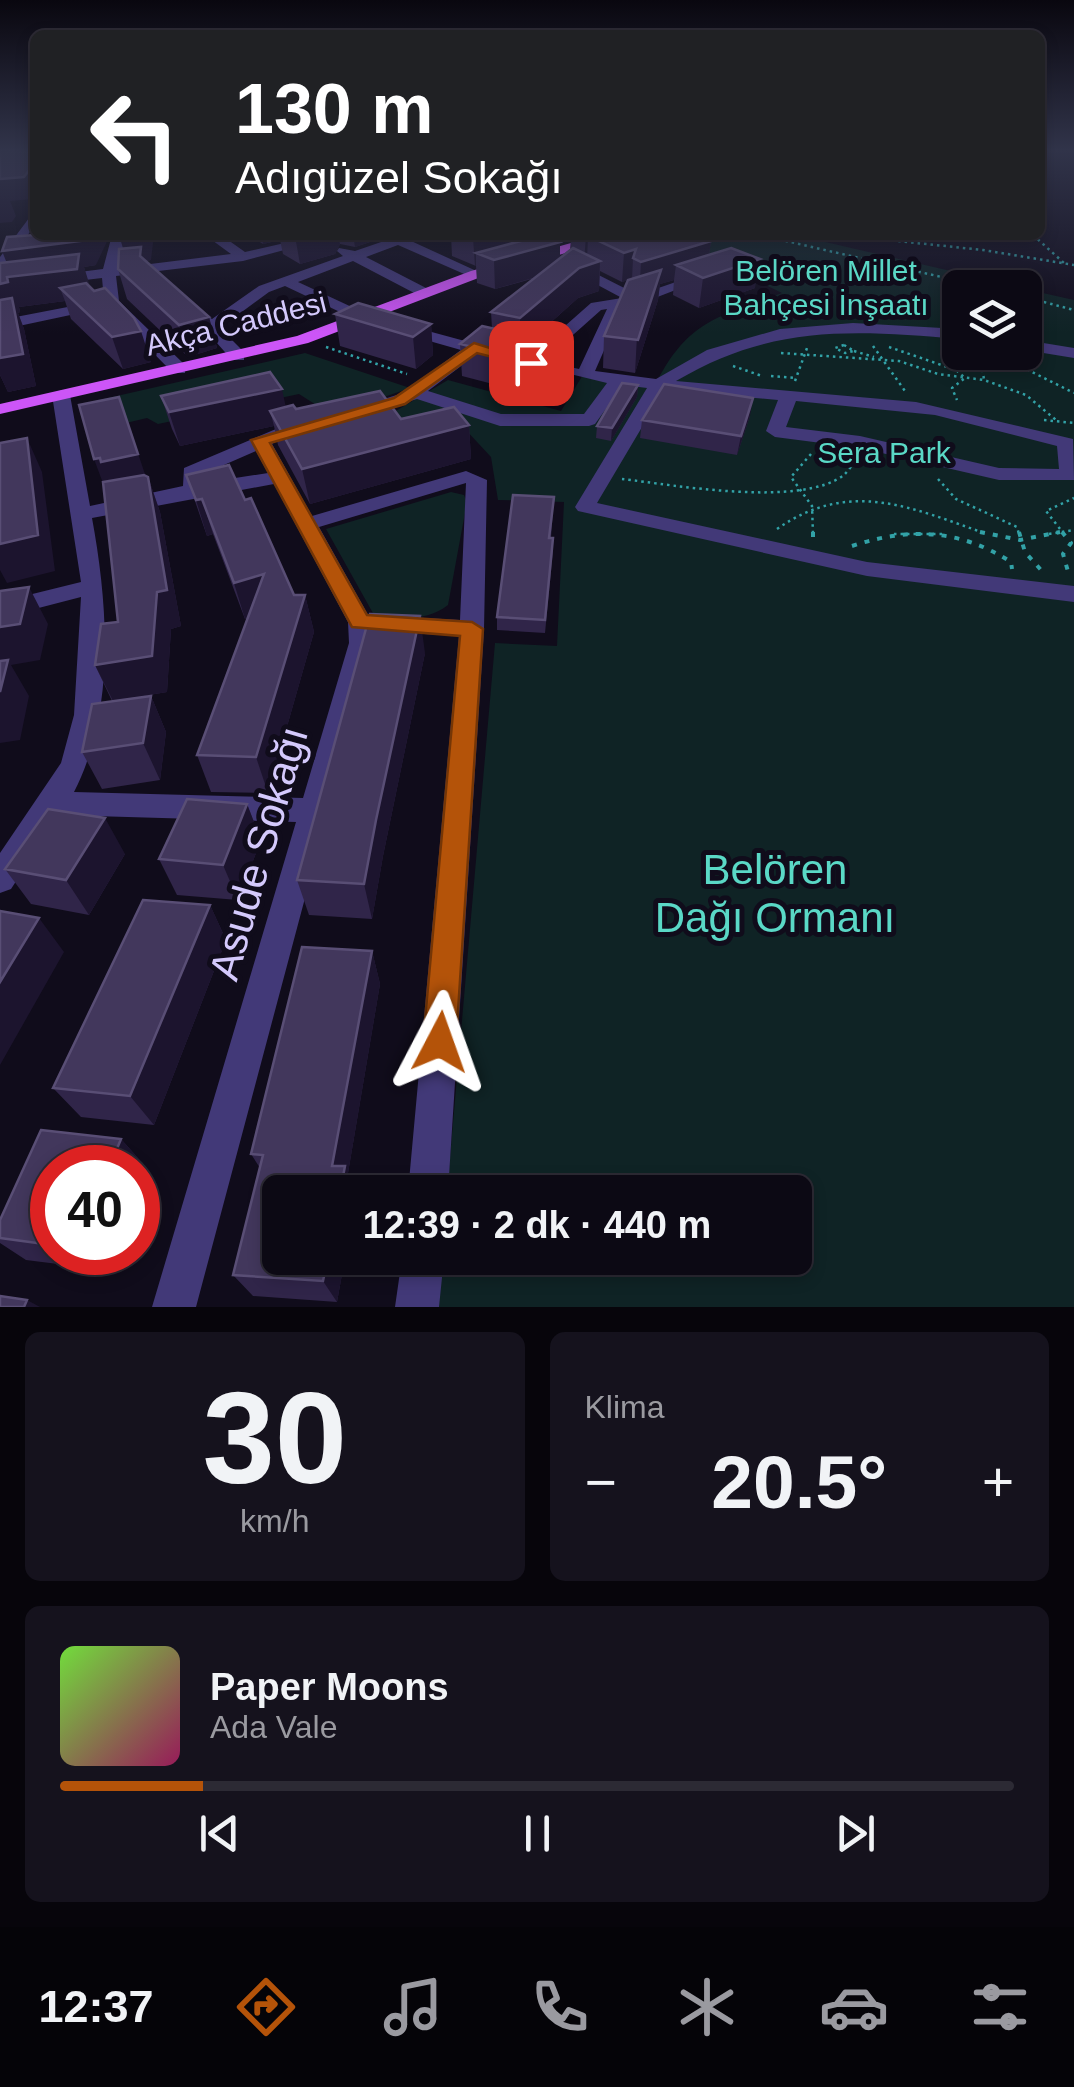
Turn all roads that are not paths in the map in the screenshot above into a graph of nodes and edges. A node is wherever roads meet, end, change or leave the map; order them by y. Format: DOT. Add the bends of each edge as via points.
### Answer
graph roads {
  1 [pos="30,218"];
  2 [pos="118,240"];
  3 [pos="219,240"];
  4 [pos="305,240"];
  5 [pos="389,240"];
  6 [pos="398,240"];
  7 [pos="595,240"];
  8 [pos="336,247"];
  9 [pos="548,254"];
  10 [pos="243,256"];
  11 [pos="353,256"];
  12 [pos="0,267"];
  13 [pos="726,269"];
  14 [pos="110,274"];
  15 [pos="476,274"];
  16 [pos="285,281"];
  17 [pos="0,286"];
  18 [pos="425,293"];
  19 [pos="636,300"];
  20 [pos="112,302"];
  21 [pos="617,303"];
  22 [pos="191,306"];
  23 [pos="364,318"];
  24 [pos="0,325"];
  25 [pos="211,327"];
  26 [pos="942,334"];
  27 [pos="474,348"];
  28 [pos="1042,348"];
  29 [pos="1074,353"];
  30 [pos="238,356"];
  31 [pos="531,363"];
  32 [pos="179,369"];
  33 [pos="585,375"];
  34 [pos="618,380"];
  35 [pos="658,386"];
  36 [pos="793,386"];
  37 [pos="424,387"];
  38 [pos="61,395"];
  39 [pos="0,409"];
  40 [pos="333,420"];
  41 [pos="296,430"];
  42 [pos="260,440"];
  43 [pos="281,477"];
  44 [pos="194,490"];
  45 [pos="81,514"];
  46 [pos="306,524"];
  47 [pos="93,586"];
  48 [pos="1066,588"];
  49 [pos="0,610"];
  50 [pos="360,622"];
  51 [pos="472,629"];
  52 [pos="52,802"];
  53 [pos="314,810"];
  54 [pos="0,879"];
  55 [pos="429,1175"];
  56 [pos="421,1275"];
  57 [pos="174,1307"];
  58 [pos="418,1307"];
  1 -- 12 [label="street"];
  2 -- 14 [label="street"];
  3 -- 10 [label="street"];
  4 -- 10 [label="street"];
  5 -- 11 [label="street"];
  6 -- 15 [label="street"];
  7 -- 9 [label="main road, Akça Caddesi"];
  8 -- 11 [label="street"];
  9 -- 15 [label="main road, Akça Caddesi"];
  9 -- 19 [label="street"];
  10 -- 14 [label="street"];
  11 -- 16 [label="street"];
  11 -- 18 [label="street"];
  13 -- 19 [label="street"];
  14 -- 17 [label="street"];
  14 -- 20 [label="street"];
  15 -- 18 [label="main road, Akça Caddesi"];
  16 -- 23 [label="street"];
  16 -- 25 [label="street"];
  18 -- 23 [label="main road, Akça Caddesi"];
  19 -- 21 [label="street"];
  20 -- 24 [label="street"];
  20 -- 32 [label="street"];
  21 -- 31 [label="street" via="596,306"];
  21 -- 33 [label="street"];
  22 -- 25 [label="street"];
  23 -- 27 [label="street"];
  23 -- 30 [label="main road, Akça Caddesi"];
  25 -- 30 [label="street"];
  26 -- 35 [label="street" via="812,332 743,340 710,351"];
  27 -- 31 [label="street"];
  27 -- 37 [label="street"];
  28 -- 29 [label="street"];
  30 -- 32 [label="main road, Akça Caddesi"];
  31 -- 33 [label="street"];
  32 -- 38 [label="main road, Akça Caddesi"];
  33 -- 34 [label="street"];
  34 -- 35 [label="street"];
  34 -- 37 [label="street" via="590,420 500,420"];
  35 -- 36 [label="street"];
  35 -- 48 [label="street" via="585,507 835,563"];
  36 -- 36 [label="street" via="775,432 860,442 1000,474 1070,474 1066,444 924,408"];
  37 -- 40 [label="street"];
  38 -- 39 [label="main road, Akça Caddesi"];
  38 -- 45 [label="street"];
  41 -- 42 [label="street"];
  42 -- 43 [label="street"];
  42 -- 44 [label="street" via="191,472"];
  43 -- 44 [label="street"];
  43 -- 46 [label="street"];
  44 -- 45 [label="street"];
  45 -- 47 [label="street"];
  46 -- 50 [label="street"];
  46 -- 51 [label="street" via="475,478"];
  47 -- 49 [label="street"];
  47 -- 52 [label="street" via="82,740"];
  50 -- 51 [label="street"];
  50 -- 53 [label="street, Asude Sokağı" via="361,644"];
  51 -- 55 [label="street"];
  52 -- 53 [label="street"];
  52 -- 54 [label="street"];
  53 -- 57 [label="street, Asude Sokağı"];
  56 -- 58 [label="street"];
}
